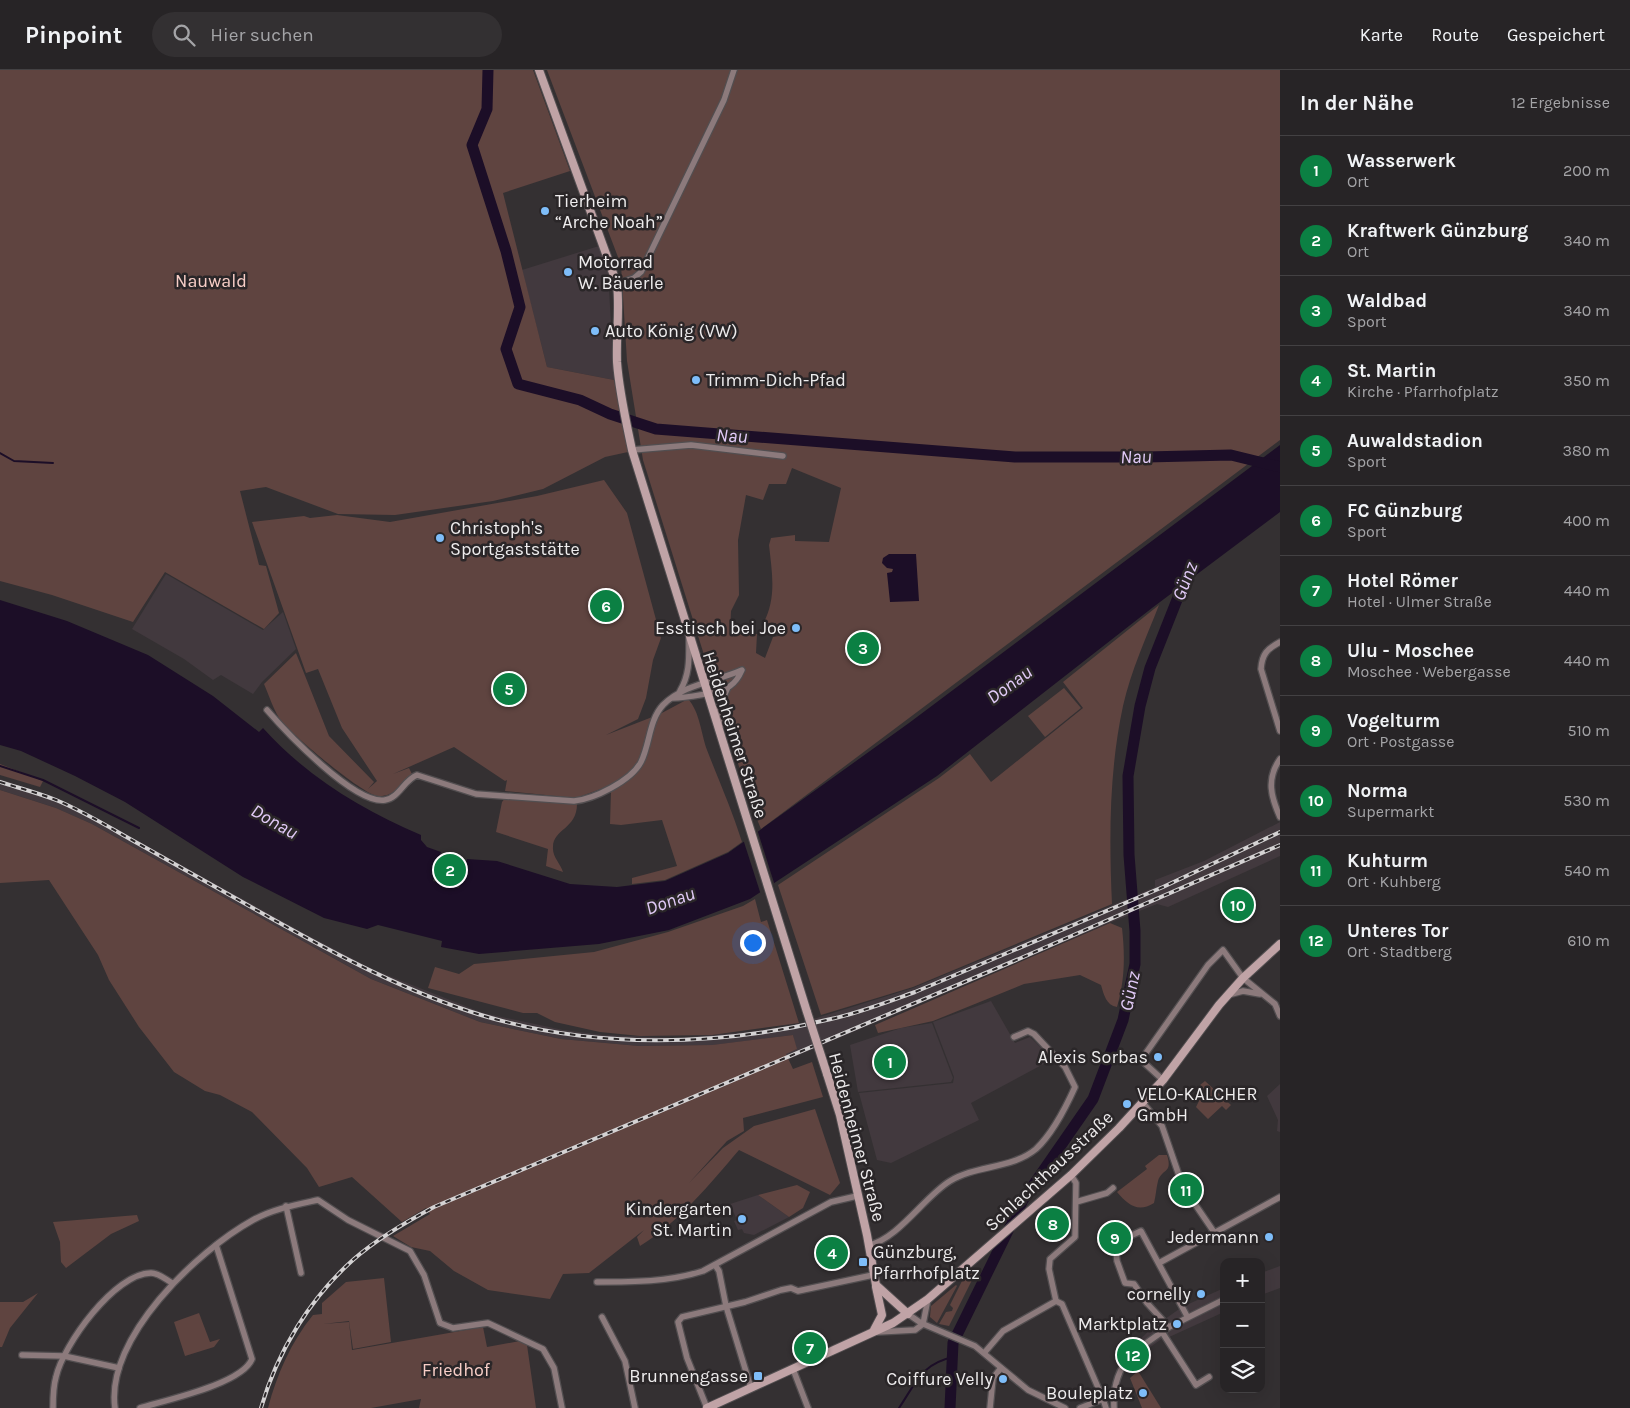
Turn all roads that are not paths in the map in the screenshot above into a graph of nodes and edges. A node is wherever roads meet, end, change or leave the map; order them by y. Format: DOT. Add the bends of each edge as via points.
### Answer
graph roads {
  1 [pos="539,70"];
  2 [pos="734,70"];
  3 [pos="617,284"];
  4 [pos="632,450"];
  5 [pos="783,456"];
  6 [pos="689,638"];
  7 [pos="1280,642"];
  8 [pos="703,684"];
  9 [pos="728,687"];
  10 [pos="680,691"];
  11 [pos="706,692"];
  12 [pos="672,698"];
  13 [pos="267,710"];
  14 [pos="1280,731"];
  15 [pos="721,740"];
  16 [pos="1280,759"];
  17 [pos="1280,817"];
  18 [pos="1280,944"];
  19 [pos="1243,978"];
  20 [pos="1262,994"];
  21 [pos="1228,995"];
  22 [pos="1280,1016"];
  23 [pos="1014,1037"];
  24 [pos="1163,1080"];
  25 [pos="1143,1103"];
  26 [pos="1068,1178"];
  27 [pos="1183,1187"];
  28 [pos="1114,1188"];
  29 [pos="1188,1194"];
  30 [pos="857,1196"];
  31 [pos="1280,1197"];
  32 [pos="1076,1202"];
  33 [pos="286,1206"];
  34 [pos="1214,1232"];
  35 [pos="216,1245"];
  36 [pos="869,1245"];
  37 [pos="1159,1263"];
  38 [pos="715,1265"];
  39 [pos="301,1273"];
  40 [pos="873,1274"];
  41 [pos="597,1282"];
  42 [pos="172,1283"];
  43 [pos="876,1285"];
  44 [pos="928,1299"];
  45 [pos="1056,1301"];
  46 [pos="1220,1301"];
  47 [pos="726,1306"];
  48 [pos="908,1314"];
  49 [pos="602,1316"];
  50 [pos="1187,1316"];
  51 [pos="923,1324"];
  52 [pos="1169,1326"];
  53 [pos="872,1332"];
  54 [pos="1162,1332"];
  55 [pos="1136,1351"];
  56 [pos="985,1352"];
  57 [pos="22,1354"];
  58 [pos="64,1356"];
  59 [pos="1130,1357"];
  60 [pos="119,1368"];
  61 [pos="1001,1368"];
  62 [pos="793,1369"];
  63 [pos="1209,1377"];
  64 [pos="750,1388"];
  65 [pos="1103,1398"];
  66 [pos="54,1408"];
  67 [pos="115,1408"];
  68 [pos="140,1408"];
  69 [pos="562,1408"];
  70 [pos="635,1408"];
  71 [pos="707,1408"];
  72 [pos="808,1408"];
  73 [pos="990,1408"];
  74 [pos="1065,1408"];
  75 [pos="1080,1408"];
  76 [pos="1106,1408"];
  77 [pos="1114,1408"];
  1 -- 3 [label="main road, Heidenheimer Straße"];
  2 -- 3 [label="street" via="724,100 641,272"];
  3 -- 4 [label="main road, Heidenheimer Straße" via="617,360"];
  4 -- 5 [label="street" via="691,445"];
  4 -- 6 [label="main road, Heidenheimer Straße"];
  6 -- 8 [label="main road, Heidenheimer Straße"];
  6 -- 10 [label="street" via="689,666"];
  7 -- 14 [label="street" via="1268,648 1261,669"];
  8 -- 9 [label="street" via="742,670 738,679"];
  8 -- 10 [label="street"];
  8 -- 11 [label="main road, Heidenheimer Straße"];
  9 -- 11 [label="street"];
  9 -- 15 [label="street" via="719,708"];
  10 -- 12 [label="street"];
  11 -- 12 [label="street"];
  11 -- 15 [label="main road, Heidenheimer Straße"];
  12 -- 13 [label="street" via="657,712 641,763 618,785 574,801 476,794 417,775 410,778 394,796 384,800 370,798 291,739"];
  15 -- 30 [label="main road, Heidenheimer Straße, bridge" via="840,1115"];
  16 -- 17 [label="street" via="1274,770 1271,789"];
  18 -- 19 [label="main road, Schlachthausstraße"];
  19 -- 20 [label="street"];
  19 -- 21 [label="main road, Schlachthausstraße"];
  19 -- 24 [label="street" via="1223,950 1208,965 1141,1060"];
  20 -- 21 [label="street" via="1243,991"];
  20 -- 22 [label="street" via="1275,1004"];
  21 -- 24 [label="main road, Schlachthausstraße"];
  23 -- 36 [label="street" via="1028,1031 1047,1046 1065,1067 1075,1087 1040,1144 1031,1153 965,1173 948,1182 876,1244"];
  24 -- 25 [label="main road, Schlachthausstraße"];
  25 -- 26 [label="main road, Schlachthausstraße"];
  25 -- 27 [label="street" via="1162,1126"];
  26 -- 32 [label="street" via="1076,1183"];
  26 -- 44 [label="main road, Schlachthausstraße"];
  28 -- 32 [label="street"];
  29 -- 34 [label="street"];
  30 -- 36 [label="main road, Heidenheimer Straße"];
  30 -- 38 [label="street" via="831,1202"];
  31 -- 34 [label="street"];
  32 -- 45 [label="street" via="1075,1238 1050,1259"];
  33 -- 35 [label="street" via="253,1220"];
  33 -- 39 [label="street"];
  33 -- 69 [label="street" via="318,1200 348,1220 410,1252 424,1275 440,1323 453,1328 488,1323 543,1349 552,1361"];
  34 -- 37 [label="street"];
  35 -- 42 [label="street"];
  35 -- 68 [label="street" via="251,1354 250,1364 218,1383"];
  36 -- 40 [label="main road, Heidenheimer Straße"];
  37 -- 50 [label="street"];
  37 -- 52 [label="street" via="1141,1231 1115,1244 1117,1261 1126,1283 1134,1284"];
  38 -- 41 [label="street" via="680,1277"];
  38 -- 47 [label="street"];
  40 -- 43 [label="main road, Heidenheimer Straße"];
  40 -- 47 [label="street" via="798,1291 792,1288 781,1290"];
  42 -- 58 [label="street" via="149,1273 129,1280 103,1302"];
  42 -- 60 [label="street" via="146,1318"];
  43 -- 48 [label="main road"];
  43 -- 53 [label="main road, Heidenheimer Straße" via="882,1315"];
  44 -- 48 [label="main road, Schlachthausstraße"];
  44 -- 51 [label="street"];
  45 -- 56 [label="street" via="1003,1331"];
  45 -- 65 [label="street" via="1062,1304"];
  46 -- 50 [label="street"];
  47 -- 64 [label="street"];
  47 -- 71 [label="street" via="686,1315 678,1322 686,1358"];
  48 -- 51 [label="street"];
  48 -- 53 [label="main road, Schlachthausstraße"];
  49 -- 70 [label="street" via="625,1361"];
  50 -- 52 [label="street"];
  51 -- 53 [label="street" via="915,1330"];
  51 -- 56 [label="street"];
  52 -- 54 [label="street"];
  53 -- 62 [label="main road, Schlachthausstraße"];
  54 -- 55 [label="street"];
  54 -- 63 [label="street" via="1196,1385"];
  56 -- 61 [label="street"];
  57 -- 58 [label="street"];
  58 -- 60 [label="street"];
  58 -- 66 [label="street" via="56,1376"];
  59 -- 77 [label="street" via="1123,1364 1117,1380"];
  60 -- 67 [label="street"];
  61 -- 73 [label="street" via="992,1378"];
  61 -- 74 [label="street" via="1028,1390"];
  62 -- 64 [label="main road, Schlachthausstraße"];
  62 -- 72 [label="street"];
  64 -- 71 [label="main road, Schlachthausstraße"];
  65 -- 75 [label="street"];
  65 -- 76 [label="street"];
}
